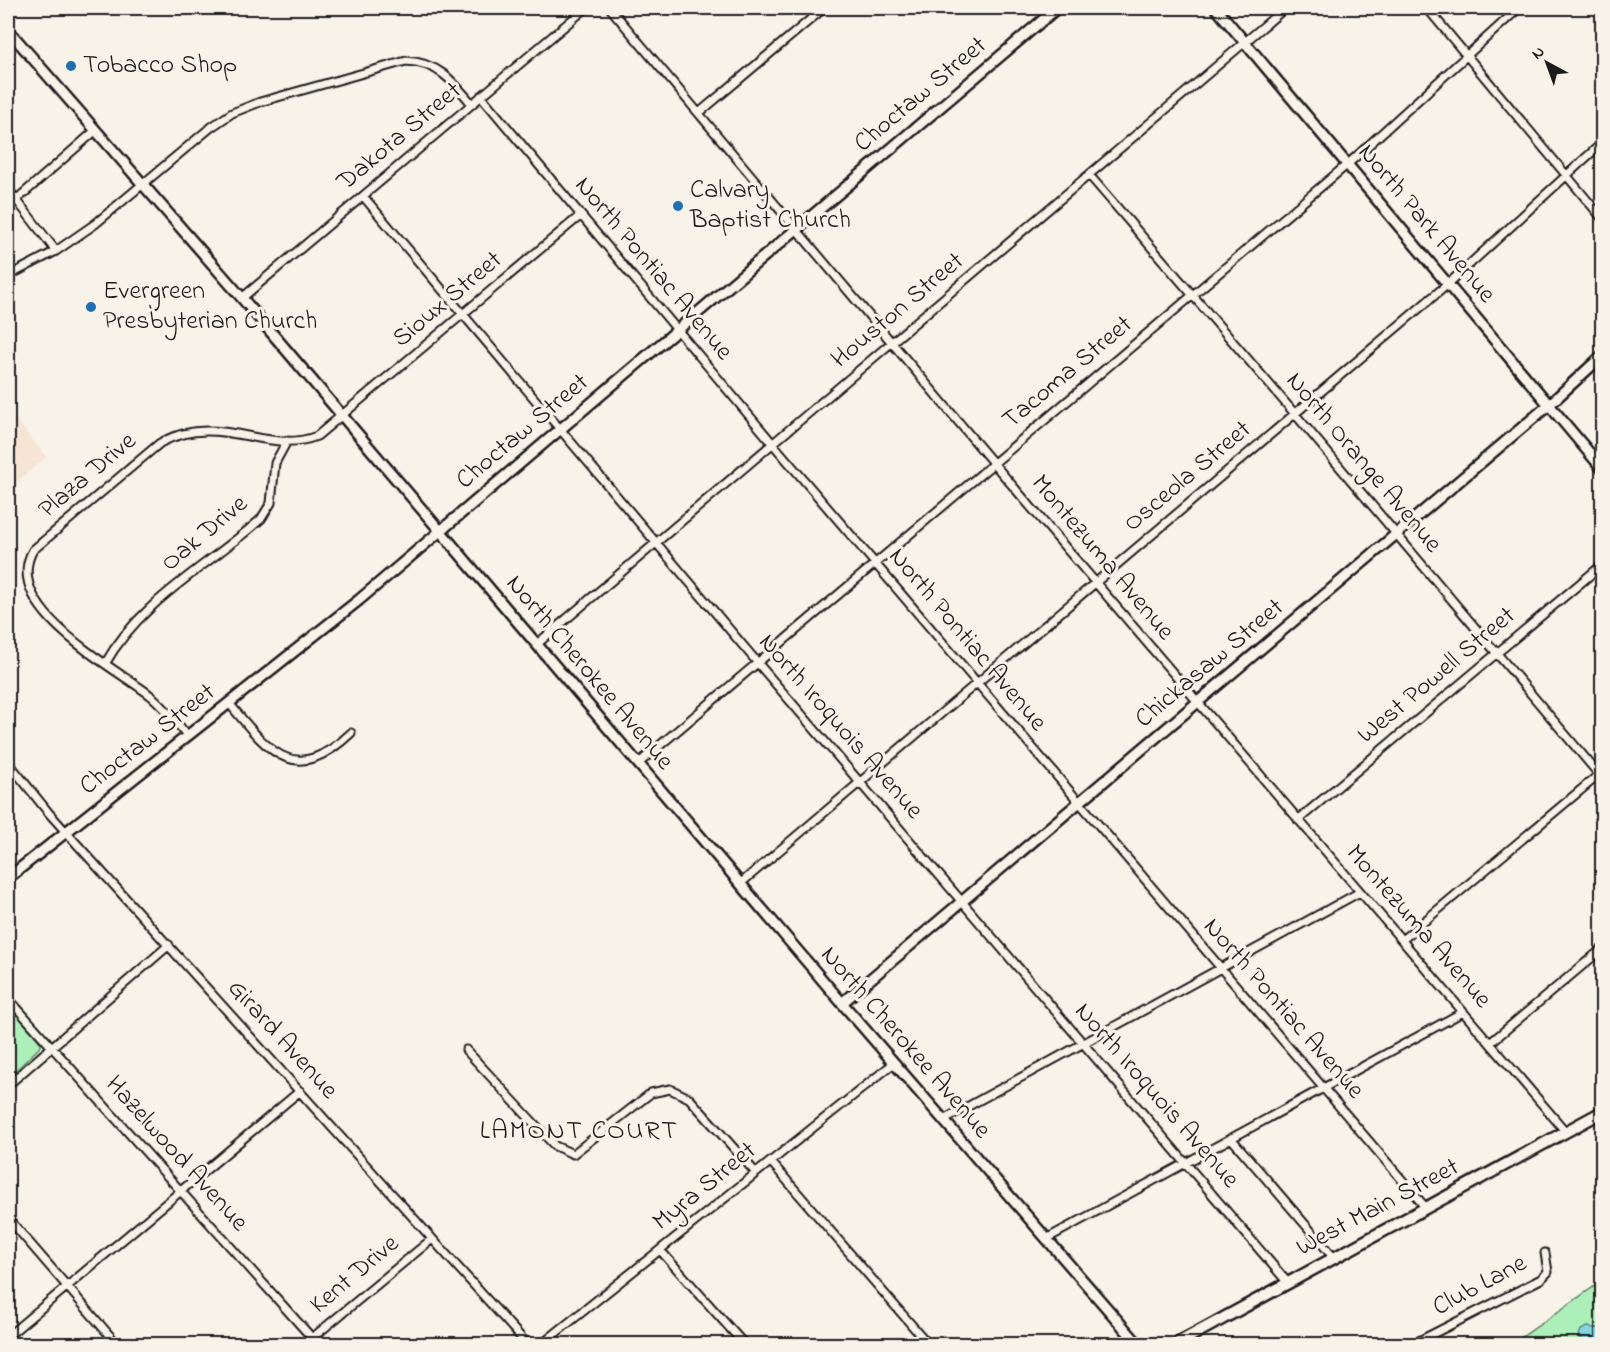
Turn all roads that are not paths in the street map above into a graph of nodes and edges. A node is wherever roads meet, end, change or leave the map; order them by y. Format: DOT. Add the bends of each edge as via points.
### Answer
graph roads {
  1 [pos="586,8"];
  2 [pos="610,8"];
  3 [pos="824,8"];
  4 [pos="1057,8"];
  5 [pos="1216,8"];
  6 [pos="1286,8"];
  7 [pos="1427,8"];
  8 [pos="1518,8"];
  9 [pos="8,30"];
  10 [pos="1247,42"];
  11 [pos="1467,55"];
  12 [pos="481,96"];
  13 [pos="472,104"];
  14 [pos="699,113"];
  15 [pos="96,130"];
  16 [pos="1602,143"];
  17 [pos="1348,163"];
  18 [pos="1567,175"];
  19 [pos="1090,176"];
  20 [pos="143,184"];
  21 [pos="8,189"];
  22 [pos="363,196"];
  23 [pos="15,201"];
  24 [pos="581,215"];
  25 [pos="1602,218"];
  26 [pos="796,228"];
  27 [pos="56,251"];
  28 [pos="8,276"];
  29 [pos="1448,284"];
  30 [pos="1192,295"];
  31 [pos="242,298"];
  32 [pos="463,315"];
  33 [pos="676,330"];
  34 [pos="893,343"];
  35 [pos="1602,356"];
  36 [pos="1550,404"];
  37 [pos="1295,414"];
  38 [pos="342,416"];
  39 [pos="559,429"];
  40 [pos="287,441"];
  41 [pos="773,444"];
  42 [pos="994,464"];
  43 [pos="1602,468"];
  44 [pos="441,531"];
  45 [pos="1396,534"];
  46 [pos="656,544"];
  47 [pos="875,564"];
  48 [pos="1602,565"];
  49 [pos="1096,582"];
  50 [pos="537,644"];
  51 [pos="1497,653"];
  52 [pos="105,664"];
  53 [pos="758,664"];
  54 [pos="976,683"];
  55 [pos="1197,702"];
  56 [pos="229,703"];
  57 [pos="351,733"];
  58 [pos="187,735"];
  59 [pos="8,762"];
  60 [pos="639,763"];
  61 [pos="1601,774"];
  62 [pos="860,783"];
  63 [pos="1079,803"];
  64 [pos="1299,820"];
  65 [pos="67,831"];
  66 [pos="8,878"];
  67 [pos="741,883"];
  68 [pos="1360,892"];
  69 [pos="962,902"];
  70 [pos="1402,940"];
  71 [pos="170,945"];
  72 [pos="1602,950"];
  73 [pos="1221,968"];
  74 [pos="8,998"];
  75 [pos="842,1003"];
  76 [pos="1463,1011"];
  77 [pos="1490,1043"];
  78 [pos="1083,1044"];
  79 [pos="52,1047"];
  80 [pos="466,1050"];
  81 [pos="894,1063"];
  82 [pos="8,1085"];
  83 [pos="1323,1088"];
  84 [pos="300,1092"];
  85 [pos="1600,1114"];
  86 [pos="943,1120"];
  87 [pos="1566,1132"];
  88 [pos="1231,1138"];
  89 [pos="771,1162"];
  90 [pos="1185,1163"];
  91 [pos="756,1173"];
  92 [pos="181,1191"];
  93 [pos="1426,1208"];
  94 [pos="8,1218"];
  95 [pos="432,1239"];
  96 [pos="1046,1239"];
  97 [pos="660,1250"];
  98 [pos="1545,1253"];
  99 [pos="1334,1258"];
  100 [pos="1288,1283"];
  101 [pos="67,1287"];
  102 [pos="8,1336"];
  103 [pos="312,1338"];
  104 [pos="117,1344"];
  105 [pos="305,1344"];
  106 [pos="527,1344"];
  107 [pos="542,1344"];
  108 [pos="744,1344"];
  109 [pos="928,1344"];
  110 [pos="1138,1344"];
  111 [pos="1176,1344"];
  112 [pos="1413,1344"];
  1 -- 12 [label="street, Dakota Street"];
  2 -- 14 [label="street, Montezuma Avenue"];
  3 -- 14 [label="street"];
  4 -- 26 [label="street, Choctaw Street"];
  5 -- 10 [label="street, North Park Avenue"];
  6 -- 10 [label="street, Houston Street"];
  7 -- 11 [label="street"];
  8 -- 11 [label="street, Tacoma Street"];
  9 -- 15 [label="street, North Cherokee Avenue"];
  10 -- 17 [label="street, North Park Avenue"];
  10 -- 19 [label="street, Houston Street"];
  11 -- 17 [label="street, Tacoma Street"];
  11 -- 18 [label="street"];
  12 -- 13 [label="street, Dakota Street"];
  12 -- 24 [label="street, North Pontiac Avenue"];
  13 -- 20 [label="street" via="438,69 416,61 395,62 232,113"];
  13 -- 22 [label="street, Dakota Street"];
  14 -- 26 [label="street, Montezuma Avenue"];
  15 -- 20 [label="street, North Cherokee Avenue"];
  15 -- 23 [label="street"];
  16 -- 18 [label="street, Osceola Street"];
  17 -- 29 [label="street, North Park Avenue"];
  17 -- 30 [label="street, Tacoma Street"];
  18 -- 25 [label="street"];
  18 -- 29 [label="street, Osceola Street"];
  19 -- 30 [label="street, North Orange Avenue"];
  19 -- 34 [label="street, Houston Street"];
  20 -- 27 [label="street"];
  20 -- 31 [label="street, North Cherokee Avenue"];
  21 -- 23 [label="street"];
  22 -- 31 [label="street, Dakota Street"];
  22 -- 32 [label="street, North Iroquois Avenue"];
  23 -- 27 [label="street"];
  24 -- 32 [label="street, Sioux Street"];
  24 -- 33 [label="street, North Pontiac Avenue"];
  26 -- 33 [label="street, Choctaw Street"];
  26 -- 34 [label="street, Montezuma Avenue"];
  27 -- 28 [label="street"];
  29 -- 36 [label="street, North Park Avenue"];
  29 -- 37 [label="street, Osceola Street"];
  30 -- 37 [label="street, North Orange Avenue"];
  30 -- 42 [label="street, Tacoma Street"];
  31 -- 38 [label="street, North Cherokee Avenue"];
  32 -- 38 [label="street, Sioux Street"];
  32 -- 39 [label="street, North Iroquois Avenue"];
  33 -- 39 [label="street, Choctaw Street"];
  33 -- 41 [label="street, North Pontiac Avenue"];
  34 -- 41 [label="street, Houston Street"];
  34 -- 42 [label="street, Montezuma Avenue"];
  35 -- 36 [label="street, Chickasaw Street"];
  36 -- 43 [label="street, North Park Avenue"];
  36 -- 45 [label="street, Chickasaw Street"];
  37 -- 45 [label="street, North Orange Avenue"];
  37 -- 49 [label="street, Osceola Street"];
  38 -- 40 [label="street" via="317,436"];
  38 -- 44 [label="street, North Cherokee Avenue"];
  39 -- 44 [label="street, Choctaw Street"];
  39 -- 46 [label="street, North Iroquois Avenue"];
  40 -- 52 [label="street, Oak Drive" via="275,463 271,503 261,519 142,614"];
  40 -- 52 [label="street, Plaza Drive" via="212,430 173,436 33,550 25,578 31,595 63,633"];
  41 -- 46 [label="street, Houston Street"];
  41 -- 47 [label="street, North Pontiac Avenue"];
  42 -- 47 [label="street, Tacoma Street"];
  42 -- 49 [label="street, Montezuma Avenue"];
  44 -- 50 [label="street, North Cherokee Avenue"];
  44 -- 56 [label="street, Choctaw Street"];
  45 -- 51 [label="street, North Orange Avenue"];
  45 -- 55 [label="street, Chickasaw Street"];
  46 -- 50 [label="street, Houston Street"];
  46 -- 53 [label="street, North Iroquois Avenue"];
  47 -- 53 [label="street, Tacoma Street"];
  47 -- 54 [label="street, North Pontiac Avenue"];
  48 -- 51 [label="street, West Powell Street"];
  49 -- 54 [label="street, Osceola Street"];
  49 -- 55 [label="street, Montezuma Avenue"];
  50 -- 60 [label="street, North Cherokee Avenue"];
  51 -- 61 [label="street, North Orange Avenue"];
  51 -- 64 [label="street, West Powell Street"];
  52 -- 58 [label="street, Plaza Drive" via="155,699"];
  53 -- 60 [label="street, Tacoma Street"];
  53 -- 62 [label="street, North Iroquois Avenue"];
  54 -- 62 [label="street, Osceola Street"];
  54 -- 63 [label="street, North Pontiac Avenue"];
  55 -- 63 [label="street, Chickasaw Street"];
  55 -- 64 [label="street, Montezuma Avenue"];
  56 -- 57 [label="street" via="269,749 291,760 329,751"];
  56 -- 58 [label="street, Choctaw Street"];
  58 -- 65 [label="street, Choctaw Street"];
  59 -- 65 [label="street, Girard Avenue"];
  60 -- 67 [label="street, North Cherokee Avenue"];
  61 -- 70 [label="street"];
  62 -- 67 [label="street, Osceola Street"];
  62 -- 69 [label="street, North Iroquois Avenue"];
  63 -- 69 [label="street, Chickasaw Street"];
  63 -- 73 [label="street, North Pontiac Avenue"];
  64 -- 68 [label="street, Montezuma Avenue"];
  65 -- 66 [label="street, Choctaw Street"];
  65 -- 71 [label="street, Girard Avenue"];
  67 -- 75 [label="street, North Cherokee Avenue"];
  68 -- 70 [label="street, Montezuma Avenue"];
  68 -- 73 [label="street"];
  69 -- 75 [label="street, Chickasaw Street"];
  69 -- 78 [label="street, North Iroquois Avenue"];
  70 -- 76 [label="street, Montezuma Avenue"];
  71 -- 79 [label="street"];
  71 -- 84 [label="street, Girard Avenue"];
  72 -- 77 [label="street"];
  73 -- 78 [label="street"];
  73 -- 83 [label="street, North Pontiac Avenue"];
  74 -- 79 [label="street, Hazelwood Avenue"];
  75 -- 81 [label="street, North Cherokee Avenue"];
  76 -- 77 [label="street, Montezuma Avenue"];
  76 -- 83 [label="street"];
  77 -- 87 [label="street, Montezuma Avenue"];
  78 -- 86 [label="street"];
  78 -- 90 [label="street, North Iroquois Avenue"];
  79 -- 82 [label="street"];
  79 -- 92 [label="street, Hazelwood Avenue"];
  80 -- 91 [label="street" via="555,1146 573,1154 651,1093 670,1089 689,1098"];
  81 -- 86 [label="street, North Cherokee Avenue"];
  81 -- 89 [label="street, Myra Street"];
  83 -- 88 [label="street"];
  83 -- 93 [label="street, North Pontiac Avenue"];
  84 -- 92 [label="street"];
  84 -- 95 [label="street, Girard Avenue"];
  85 -- 87 [label="main road, West Main Street"];
  86 -- 96 [label="street, North Cherokee Avenue"];
  87 -- 93 [label="main road, West Main Street"];
  88 -- 90 [label="street"];
  88 -- 99 [label="street"];
  89 -- 91 [label="street, Myra Street"];
  89 -- 109 [label="street"];
  90 -- 96 [label="street"];
  90 -- 100 [label="street, North Iroquois Avenue"];
  91 -- 97 [label="street, Myra Street"];
  92 -- 101 [label="street"];
  92 -- 103 [label="street, Hazelwood Avenue"];
  93 -- 99 [label="main road, West Main Street"];
  94 -- 101 [label="street"];
  95 -- 103 [label="street, Kent Drive"];
  95 -- 106 [label="street, Girard Avenue"];
  96 -- 110 [label="street, North Cherokee Avenue"];
  97 -- 107 [label="street, Myra Street"];
  97 -- 108 [label="street"];
  98 -- 112 [label="street, Club Lane" via="1548,1272 1541,1279"];
  99 -- 100 [label="main road, West Main Street"];
  100 -- 111 [label="main road, West Main Street"];
  101 -- 102 [label="street"];
  101 -- 104 [label="street"];
  103 -- 105 [label="street, Kent Drive"];
}
